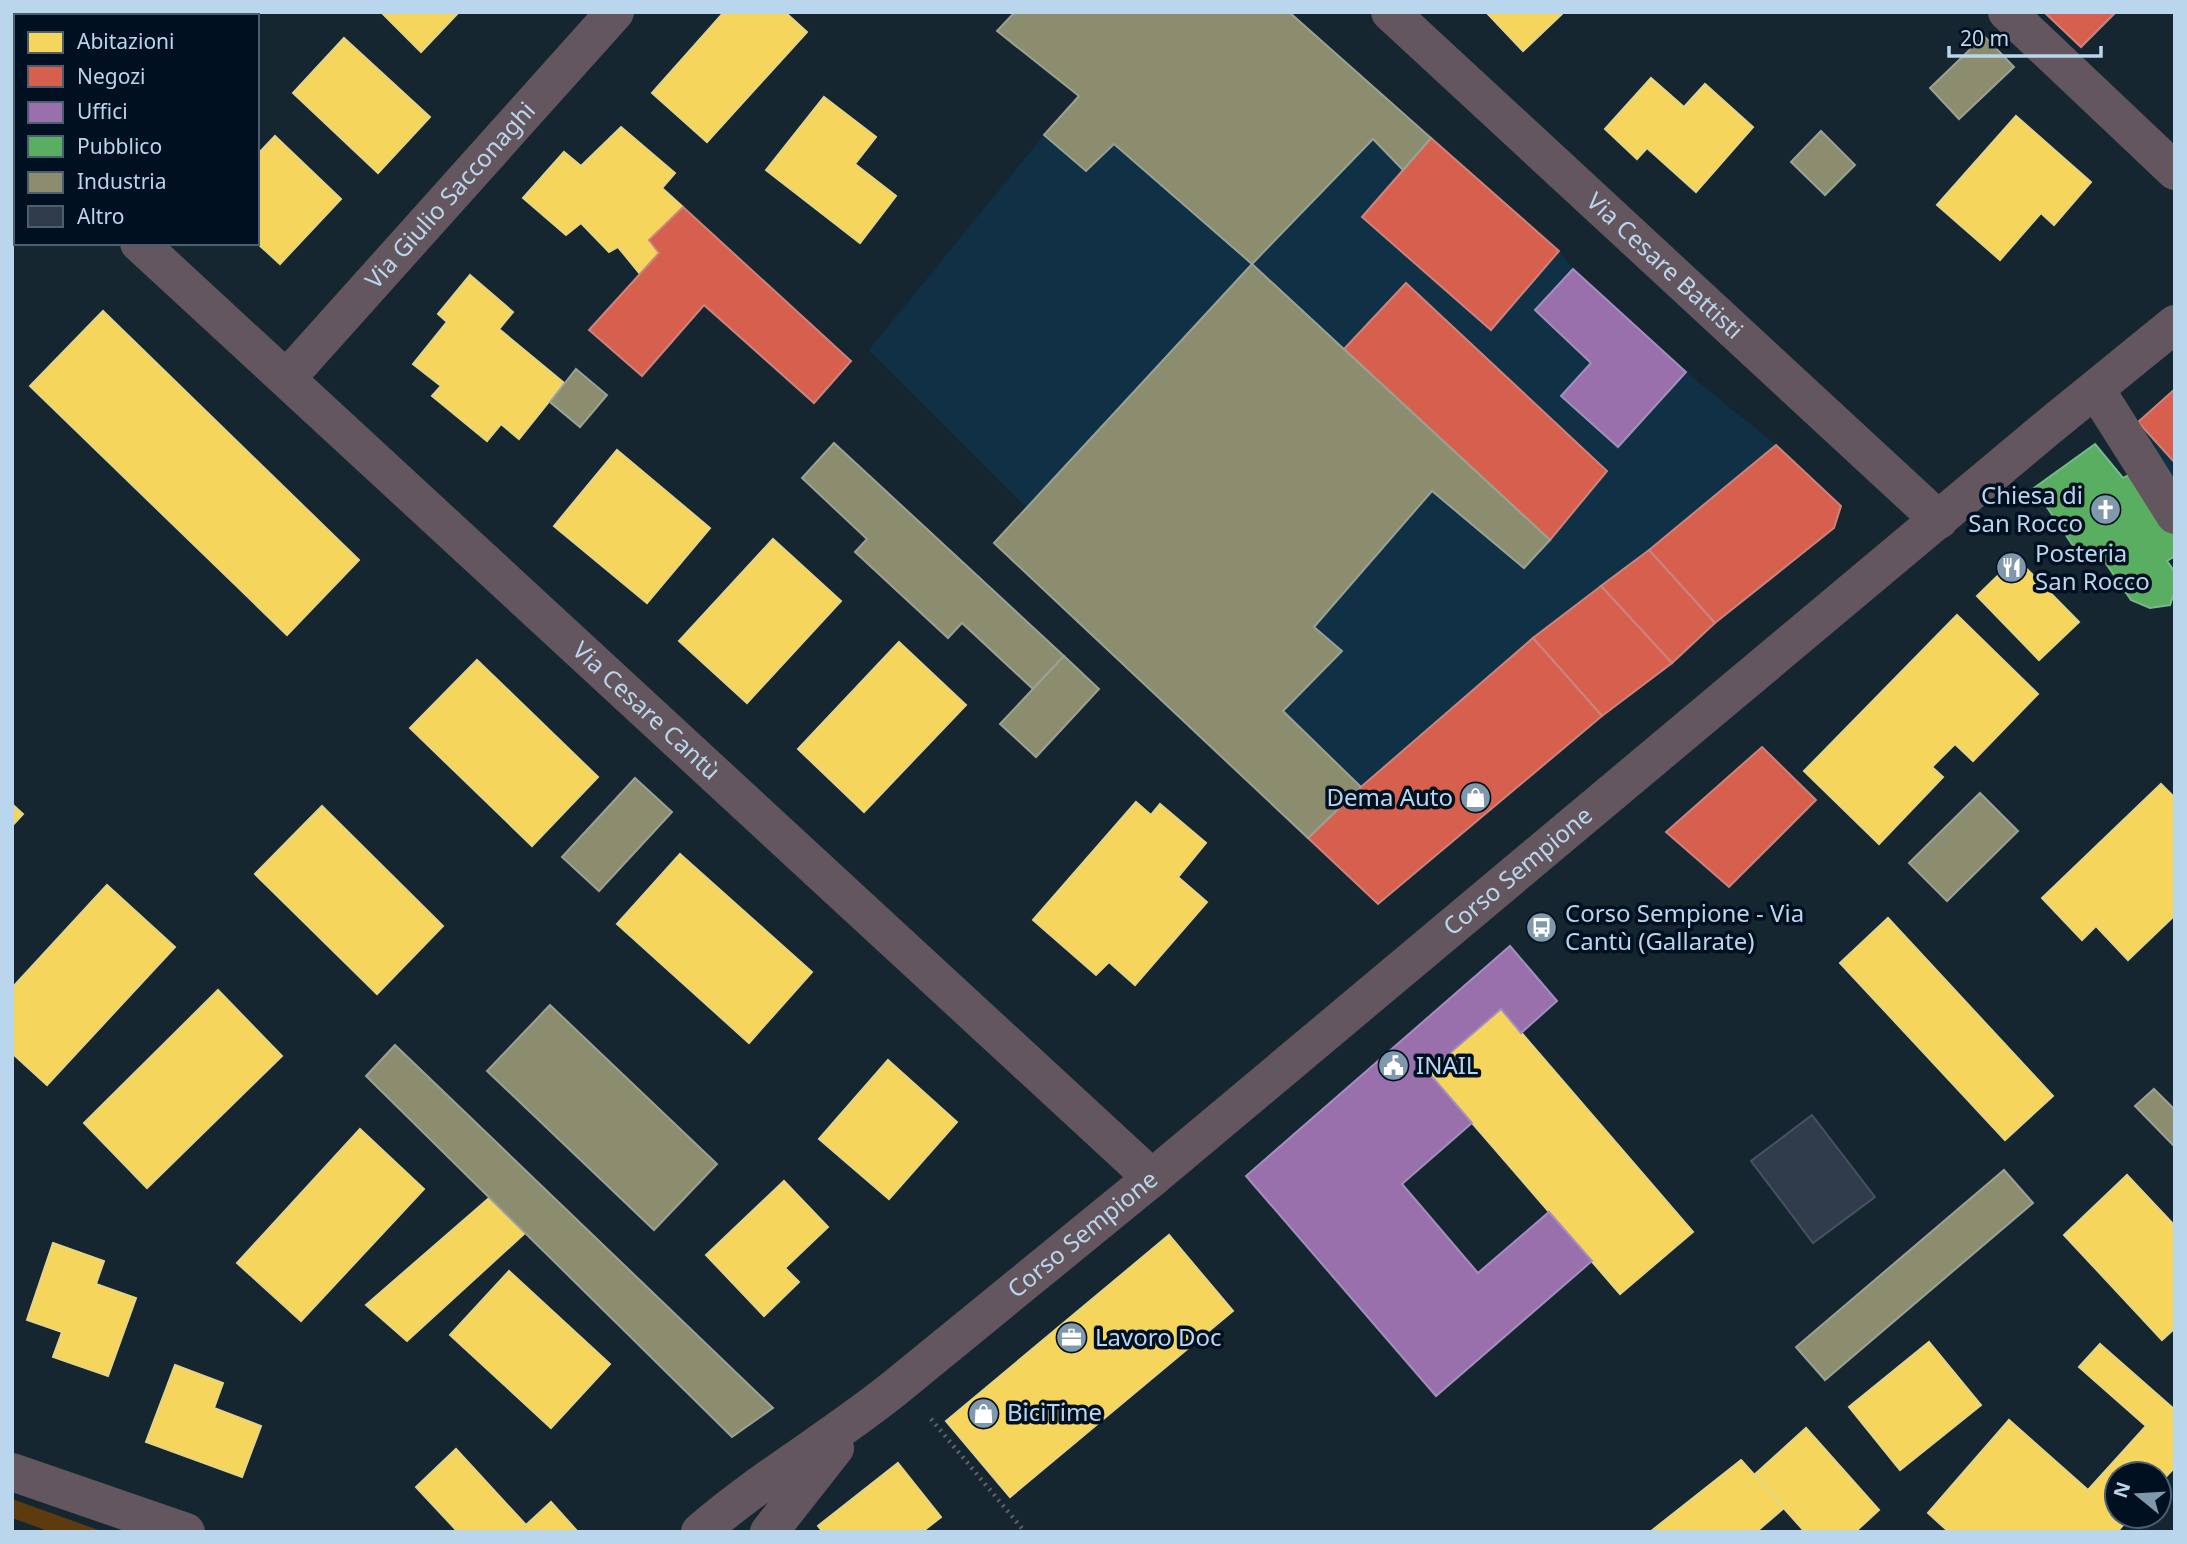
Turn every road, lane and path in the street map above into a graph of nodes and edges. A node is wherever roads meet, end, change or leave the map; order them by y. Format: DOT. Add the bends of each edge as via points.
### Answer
graph roads {
  1 [pos="615,12"];
  2 [pos="1390,12"];
  3 [pos="2007,12"];
  4 [pos="14,56"];
  5 [pos="14,77"];
  6 [pos="2175,171"];
  7 [pos="140,245"];
  8 [pos="2175,324"];
  9 [pos="287,378"];
  10 [pos="2096,390"];
  11 [pos="2175,515"];
  12 [pos="1940,520"];
  13 [pos="1152,1178"];
  14 [pos="901,1383"];
  15 [pos="860,1417"];
  16 [pos="12,1472"];
  17 [pos="186,1532"];
  18 [pos="700,1532"];
  19 [pos="769,1532"];
  20 [pos="1025,1532"];
  1 -- 9 [label="street, Via Giulio Sacconaghi"];
  2 -- 12 [label="street, Via Cesare Battisti"];
  3 -- 6 [label="street"];
  4 -- 5 [label="street"];
  7 -- 9 [label="street, Via Cesare Cantù"];
  8 -- 10 [label="street, Corso Sempione"];
  9 -- 13 [label="street, Via Cesare Cantù"];
  10 -- 11 [label="street"];
  10 -- 12 [label="street, Corso Sempione"];
  12 -- 13 [label="street, Corso Sempione"];
  13 -- 14 [label="street, Corso Sempione"];
  14 -- 15 [label="street, Corso Sempione"];
  14 -- 20 [label="path"];
  15 -- 18 [label="street, Corso Sempione"];
  15 -- 19 [label="street, Corso Sempione"];
  16 -- 17 [label="street"];
}
